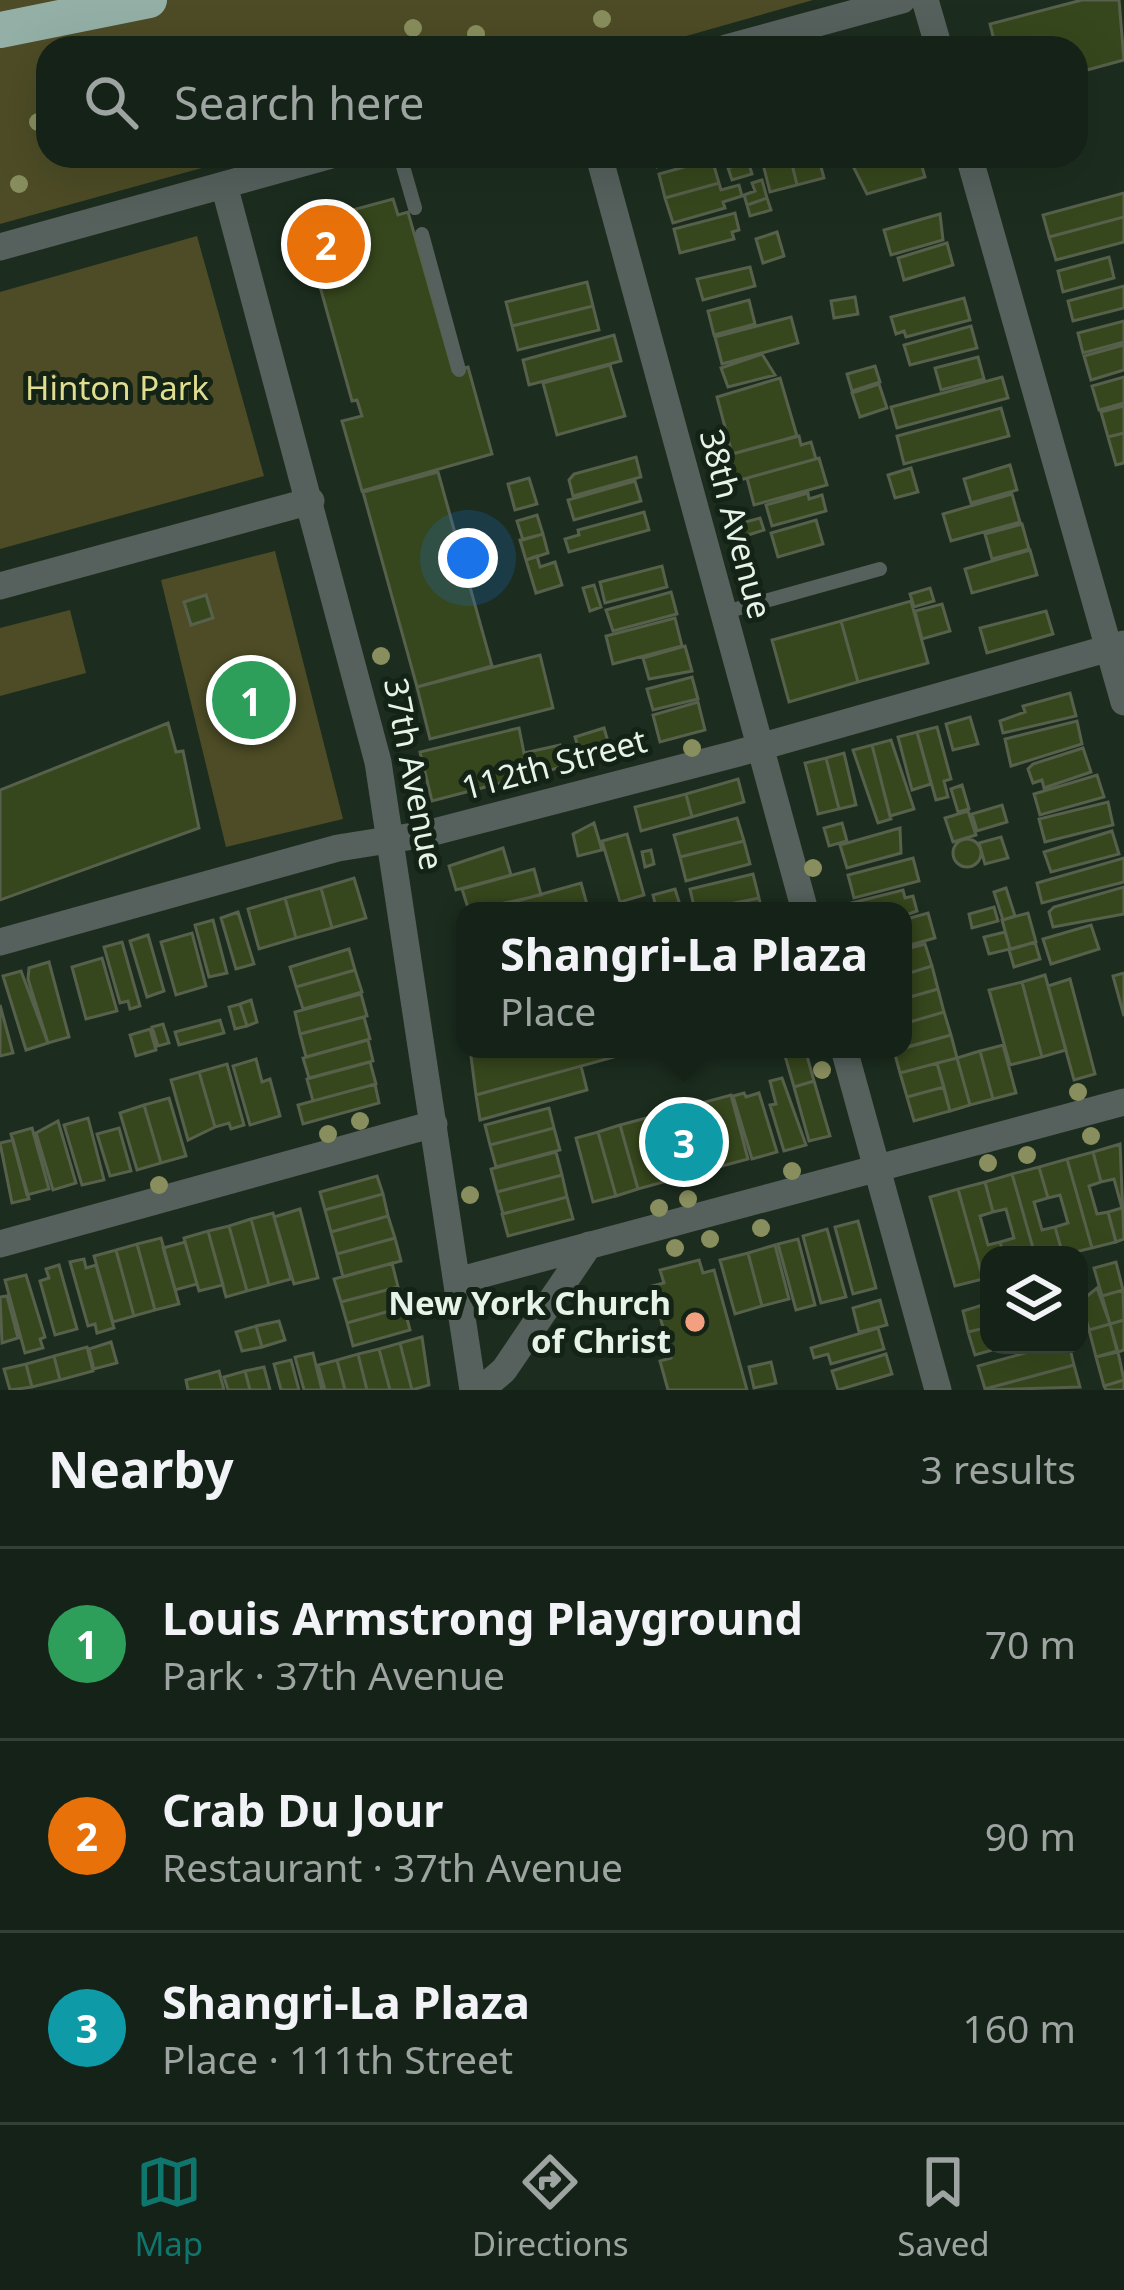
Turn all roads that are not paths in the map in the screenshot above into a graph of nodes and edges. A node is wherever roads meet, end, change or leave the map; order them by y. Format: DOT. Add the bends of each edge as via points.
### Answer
graph roads {
  1 [pos="149,0"];
  2 [pos="902,0"];
  3 [pos="925,0"];
  4 [pos="0,30"];
  5 [pos="770,36"];
  6 [pos="936,36"];
  7 [pos="285,168"];
  8 [pos="403,168"];
  9 [pos="602,168"];
  10 [pos="973,168"];
  11 [pos="224,185"];
  12 [pos="415,208"];
  13 [pos="422,234"];
  14 [pos="0,248"];
  15 [pos="459,370"];
  16 [pos="310,501"];
  17 [pos="880,569"];
  18 [pos="0,586"];
  19 [pos="722,614"];
  20 [pos="1117,646"];
  21 [pos="1124,702"];
  22 [pos="758,747"];
  23 [pos="393,841"];
  24 [pos="802,902"];
  25 [pos="0,942"];
  26 [pos="847,1058"];
  27 [pos="1124,1102"];
  28 [pos="434,1124"];
  29 [pos="878,1168"];
  30 [pos="0,1244"];
  31 [pos="589,1245"];
  32 [pos="457,1281"];
  33 [pos="477,1390"];
  34 [pos="938,1390"];
  1 -- 4 [label="highway"];
  2 -- 5 [label="street"];
  3 -- 6 [label="street"];
  7 -- 11 [label="street"];
  8 -- 12 [label="lane"];
  9 -- 19 [label="street, 38th Avenue"];
  10 -- 20 [label="street"];
  11 -- 14 [label="street"];
  11 -- 16 [label="street, 37th Avenue"];
  13 -- 15 [label="lane"];
  16 -- 18 [label="street"];
  16 -- 23 [label="street, 37th Avenue" via="357,668"];
  17 -- 19 [label="lane"];
  19 -- 22 [label="street, 38th Avenue"];
  20 -- 21 [label="street"];
  20 -- 22 [label="street, 112th Street"];
  22 -- 23 [label="street, 112th Street"];
  22 -- 24 [label="street, 38th Avenue"];
  23 -- 25 [label="street, 112th Street" via="338,848"];
  23 -- 28 [label="street, 37th Avenue"];
  26 -- 29 [label="street"];
  27 -- 29 [label="street"];
  28 -- 30 [label="street"];
  28 -- 32 [label="street, 37th Avenue"];
  29 -- 31 [label="street"];
  29 -- 34 [label="street"];
  31 -- 32 [label="street"];
  31 -- 33 [label="street" via="504,1370"];
  32 -- 33 [label="street, 37th Avenue"];
}
